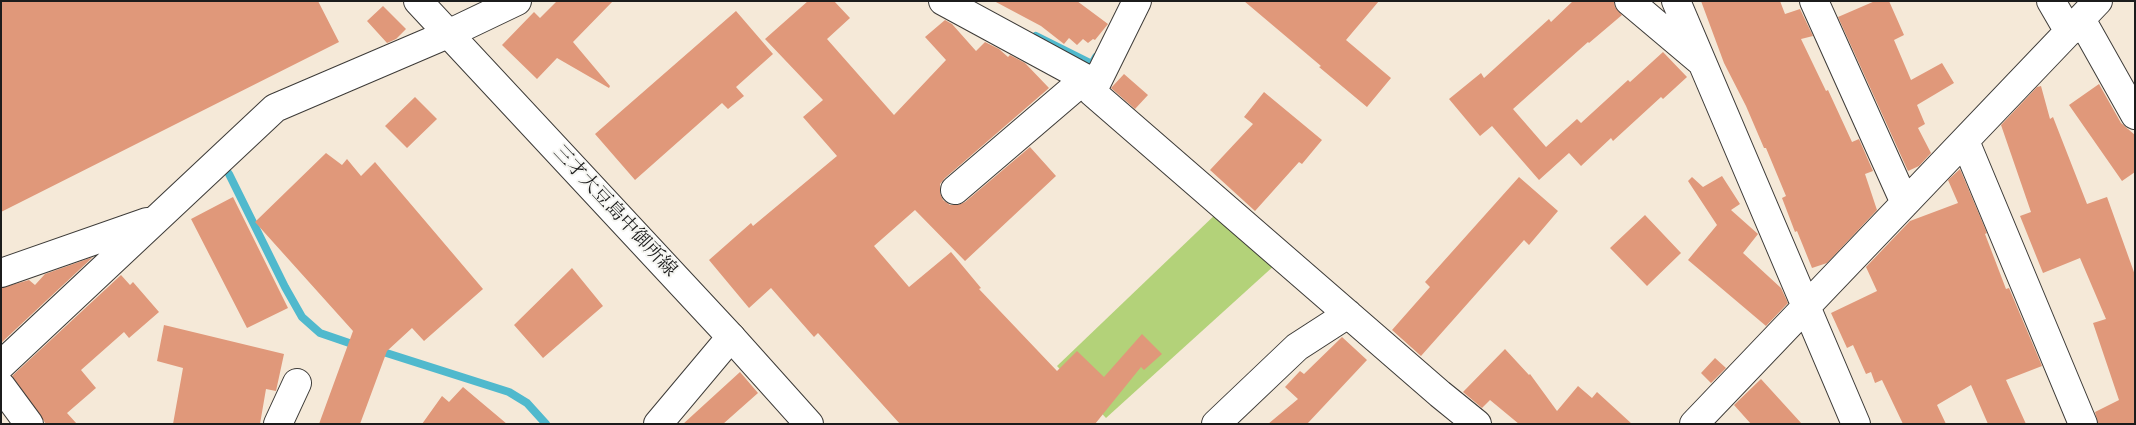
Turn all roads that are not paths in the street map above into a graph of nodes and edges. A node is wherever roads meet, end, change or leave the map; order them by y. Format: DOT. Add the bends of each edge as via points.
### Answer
graph roads {
  1 [pos="418,1"];
  2 [pos="517,1"];
  3 [pos="943,1"];
  4 [pos="1137,1"];
  5 [pos="1629,1"];
  6 [pos="1676,1"];
  7 [pos="1814,1"];
  8 [pos="2051,1"];
  9 [pos="2083,18"];
  10 [pos="448,34"];
  11 [pos="1702,63"];
  12 [pos="1091,81"];
  13 [pos="2135,115"];
  14 [pos="1964,141"];
  15 [pos="955,190"];
  16 [pos="1905,203"];
  17 [pos="156,219"];
  18 [pos="1,273"];
  19 [pos="1806,307"];
  20 [pos="1348,314"];
  21 [pos="731,337"];
  22 [pos="1,365"];
  23 [pos="297,383"];
  24 [pos="1,386"];
  25 [pos="29,424"];
  26 [pos="278,424"];
  27 [pos="658,424"];
  28 [pos="809,424"];
  29 [pos="1216,424"];
  30 [pos="1477,424"];
  31 [pos="1694,424"];
  32 [pos="1856,424"];
  33 [pos="2083,424"];
  1 -- 10 [label="street, 三才大豆島中御所線"];
  2 -- 10 [label="street"];
  3 -- 12 [label="street"];
  4 -- 12 [label="street"];
  5 -- 11 [label="street"];
  6 -- 11 [label="street"];
  7 -- 16 [label="street"];
  8 -- 9 [label="street"];
  9 -- 13 [label="street"];
  9 -- 14 [label="street"];
  10 -- 17 [label="street" via="275,108"];
  10 -- 21 [label="street, 三才大豆島中御所線"];
  11 -- 19 [label="street"];
  12 -- 15 [label="street"];
  12 -- 20 [label="street" via="1092,92"];
  14 -- 16 [label="street"];
  14 -- 33 [label="street"];
  16 -- 19 [label="street"];
  17 -- 18 [label="street"];
  17 -- 22 [label="street"];
  19 -- 31 [label="street"];
  19 -- 32 [label="street"];
  20 -- 29 [label="street" via="1297,347"];
  20 -- 30 [label="street"];
  21 -- 27 [label="street"];
  21 -- 28 [label="street, 三才大豆島中御所線"];
  23 -- 26 [label="street"];
  24 -- 25 [label="street"];
}
